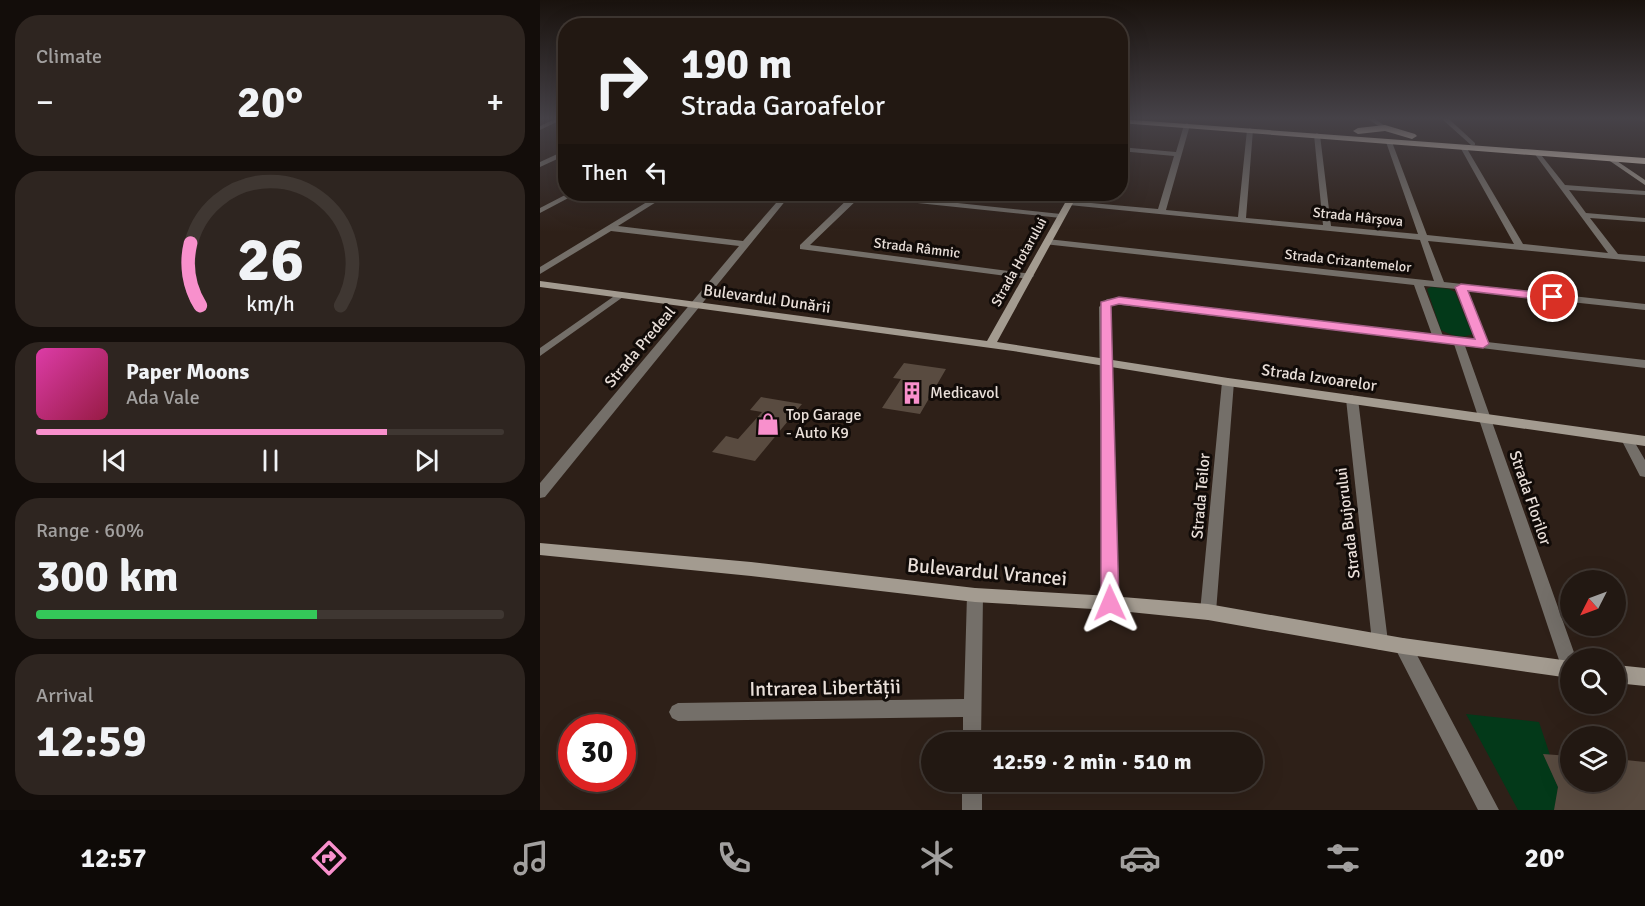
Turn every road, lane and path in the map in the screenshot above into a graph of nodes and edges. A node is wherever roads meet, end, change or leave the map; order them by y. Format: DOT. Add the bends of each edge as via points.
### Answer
graph roads {
  1 [pos="556,157"];
  2 [pos="1177,157"];
  3 [pos="1248,157"];
  4 [pos="1320,157"];
  5 [pos="1394,157"];
  6 [pos="1474,157"];
  7 [pos="1540,157"];
  8 [pos="1594,157"];
  9 [pos="1617,157"];
  10 [pos="1609,158"];
  11 [pos="1645,159"];
  12 [pos="540,165"];
  13 [pos="1645,183"];
  14 [pos="1564,187"];
  15 [pos="1645,194"];
  16 [pos="559,201"];
  17 [pos="654,201"];
  18 [pos="781,201"];
  19 [pos="851,201"];
  20 [pos="923,201"];
  21 [pos="1069,203"];
  22 [pos="540,211"];
  23 [pos="1161,212"];
  24 [pos="1585,215"];
  25 [pos="1061,216"];
  26 [pos="1242,219"];
  27 [pos="1645,220"];
  28 [pos="1328,227"];
  29 [pos="610,228"];
  30 [pos="1424,237"];
  31 [pos="1047,242"];
  32 [pos="746,244"];
  33 [pos="1520,247"];
  34 [pos="1615,256"];
  35 [pos="1645,259"];
  36 [pos="540,271"];
  37 [pos="1029,276"];
  38 [pos="1418,283"];
  39 [pos="540,284"];
  40 [pos="1440,285"];
  41 [pos="1461,287"];
  42 [pos="620,295"];
  43 [pos="697,305"];
  44 [pos="1645,307"];
  45 [pos="1438,338"];
  46 [pos="1458,341"];
  47 [pos="1483,344"];
  48 [pos="990,345"];
  49 [pos="540,353"];
  50 [pos="1106,362"];
  51 [pos="1645,364"];
  52 [pos="1228,382"];
  53 [pos="1352,399"];
  54 [pos="1483,418"];
  55 [pos="1627,439"];
  56 [pos="1645,441"];
  57 [pos="1645,472"];
  58 [pos="540,494"];
  59 [pos="540,549"];
  60 [pos="975,596"];
  61 [pos="1110,603"];
  62 [pos="1208,612"];
  63 [pos="1380,642"];
  64 [pos="1403,646"];
  65 [pos="1563,648"];
  66 [pos="1560,667"];
  67 [pos="1626,675"];
  68 [pos="1645,677"];
  69 [pos="972,708"];
  70 [pos="678,712"];
  71 [pos="972,732"];
  72 [pos="972,792"];
  73 [pos="972,810"];
  74 [pos="1488,810"];
  1 -- 12 [label="street"];
  2 -- 23 [label="street"];
  3 -- 26 [label="street"];
  4 -- 28 [label="street"];
  5 -- 30 [label="street"];
  6 -- 33 [label="street"];
  7 -- 14 [label="street"];
  8 -- 10 [label="highway"];
  9 -- 11 [label="highway"];
  10 -- 11 [label="highway"];
  10 -- 13 [label="street"];
  14 -- 15 [label="street"];
  14 -- 24 [label="street"];
  16 -- 22 [label="street"];
  17 -- 29 [label="street"];
  18 -- 32 [label="street, Strada Predeal"];
  19 -- 37 [label="street, Strada Râmnic" via="803,247"];
  20 -- 25 [label="street"];
  21 -- 23 [label="street, Strada Hârșova"];
  21 -- 25 [label="street, Strada Hotarului"];
  23 -- 26 [label="street, Strada Hârșova"];
  24 -- 27 [label="street"];
  24 -- 34 [label="street"];
  25 -- 31 [label="street, Strada Hotarului"];
  26 -- 28 [label="street, Strada Hârșova"];
  28 -- 30 [label="street, Strada Hârșova"];
  29 -- 32 [label="street"];
  29 -- 36 [label="street"];
  30 -- 33 [label="street, Strada Hârșova"];
  30 -- 40 [label="street"];
  31 -- 37 [label="street, Strada Hotarului"];
  31 -- 38 [label="street, Strada Crizantemelor"];
  32 -- 43 [label="street, Strada Predeal"];
  33 -- 34 [label="street, Strada Hârșova"];
  34 -- 35 [label="street, Strada Hârșova"];
  37 -- 48 [label="street, Strada Hotarului"];
  38 -- 40 [label="street, Strada Crizantemelor"];
  38 -- 45 [label="street"];
  39 -- 42 [label="street, Bulevardul Dunării"];
  40 -- 41 [label="street, Strada Crizantemelor"];
  41 -- 44 [label="street, Strada Crizantemelor"];
  41 -- 47 [label="street"];
  42 -- 43 [label="street, Bulevardul Dunării"];
  42 -- 49 [label="street"];
  43 -- 48 [label="street, Bulevardul Dunării"];
  43 -- 58 [label="street, Strada Predeal"];
  45 -- 46 [label="street"];
  45 -- 50 [label="street" via="1110,301 1104,307"];
  46 -- 47 [label="street"];
  46 -- 54 [label="street, Strada Florilor"];
  47 -- 51 [label="street"];
  48 -- 50 [label="street, Strada Izvoarelor"];
  50 -- 52 [label="street, Strada Izvoarelor"];
  50 -- 61 [label="street"];
  52 -- 53 [label="street, Strada Izvoarelor"];
  52 -- 62 [label="street, Strada Teilor"];
  53 -- 54 [label="street, Strada Izvoarelor"];
  53 -- 63 [label="street, Strada Bujorului"];
  54 -- 55 [label="street, Strada Izvoarelor"];
  54 -- 65 [label="street, Strada Florilor"];
  55 -- 56 [label="street, Strada Izvoarelor"];
  55 -- 57 [label="street"];
  59 -- 60 [label="street, Bulevardul Vrancei"];
  60 -- 61 [label="street, Bulevardul Vrancei"];
  60 -- 69 [label="street"];
  61 -- 62 [label="street, Bulevardul Vrancei"];
  62 -- 63 [label="street, Bulevardul Vrancei"];
  63 -- 64 [label="street, Bulevardul Vrancei"];
  64 -- 66 [label="street, Bulevardul Vrancei"];
  64 -- 74 [label="street"];
  67 -- 68 [label="street"];
  69 -- 70 [label="street, Intrarea Libertății"];
  69 -- 71 [label="street"];
  72 -- 73 [label="street"];
}
